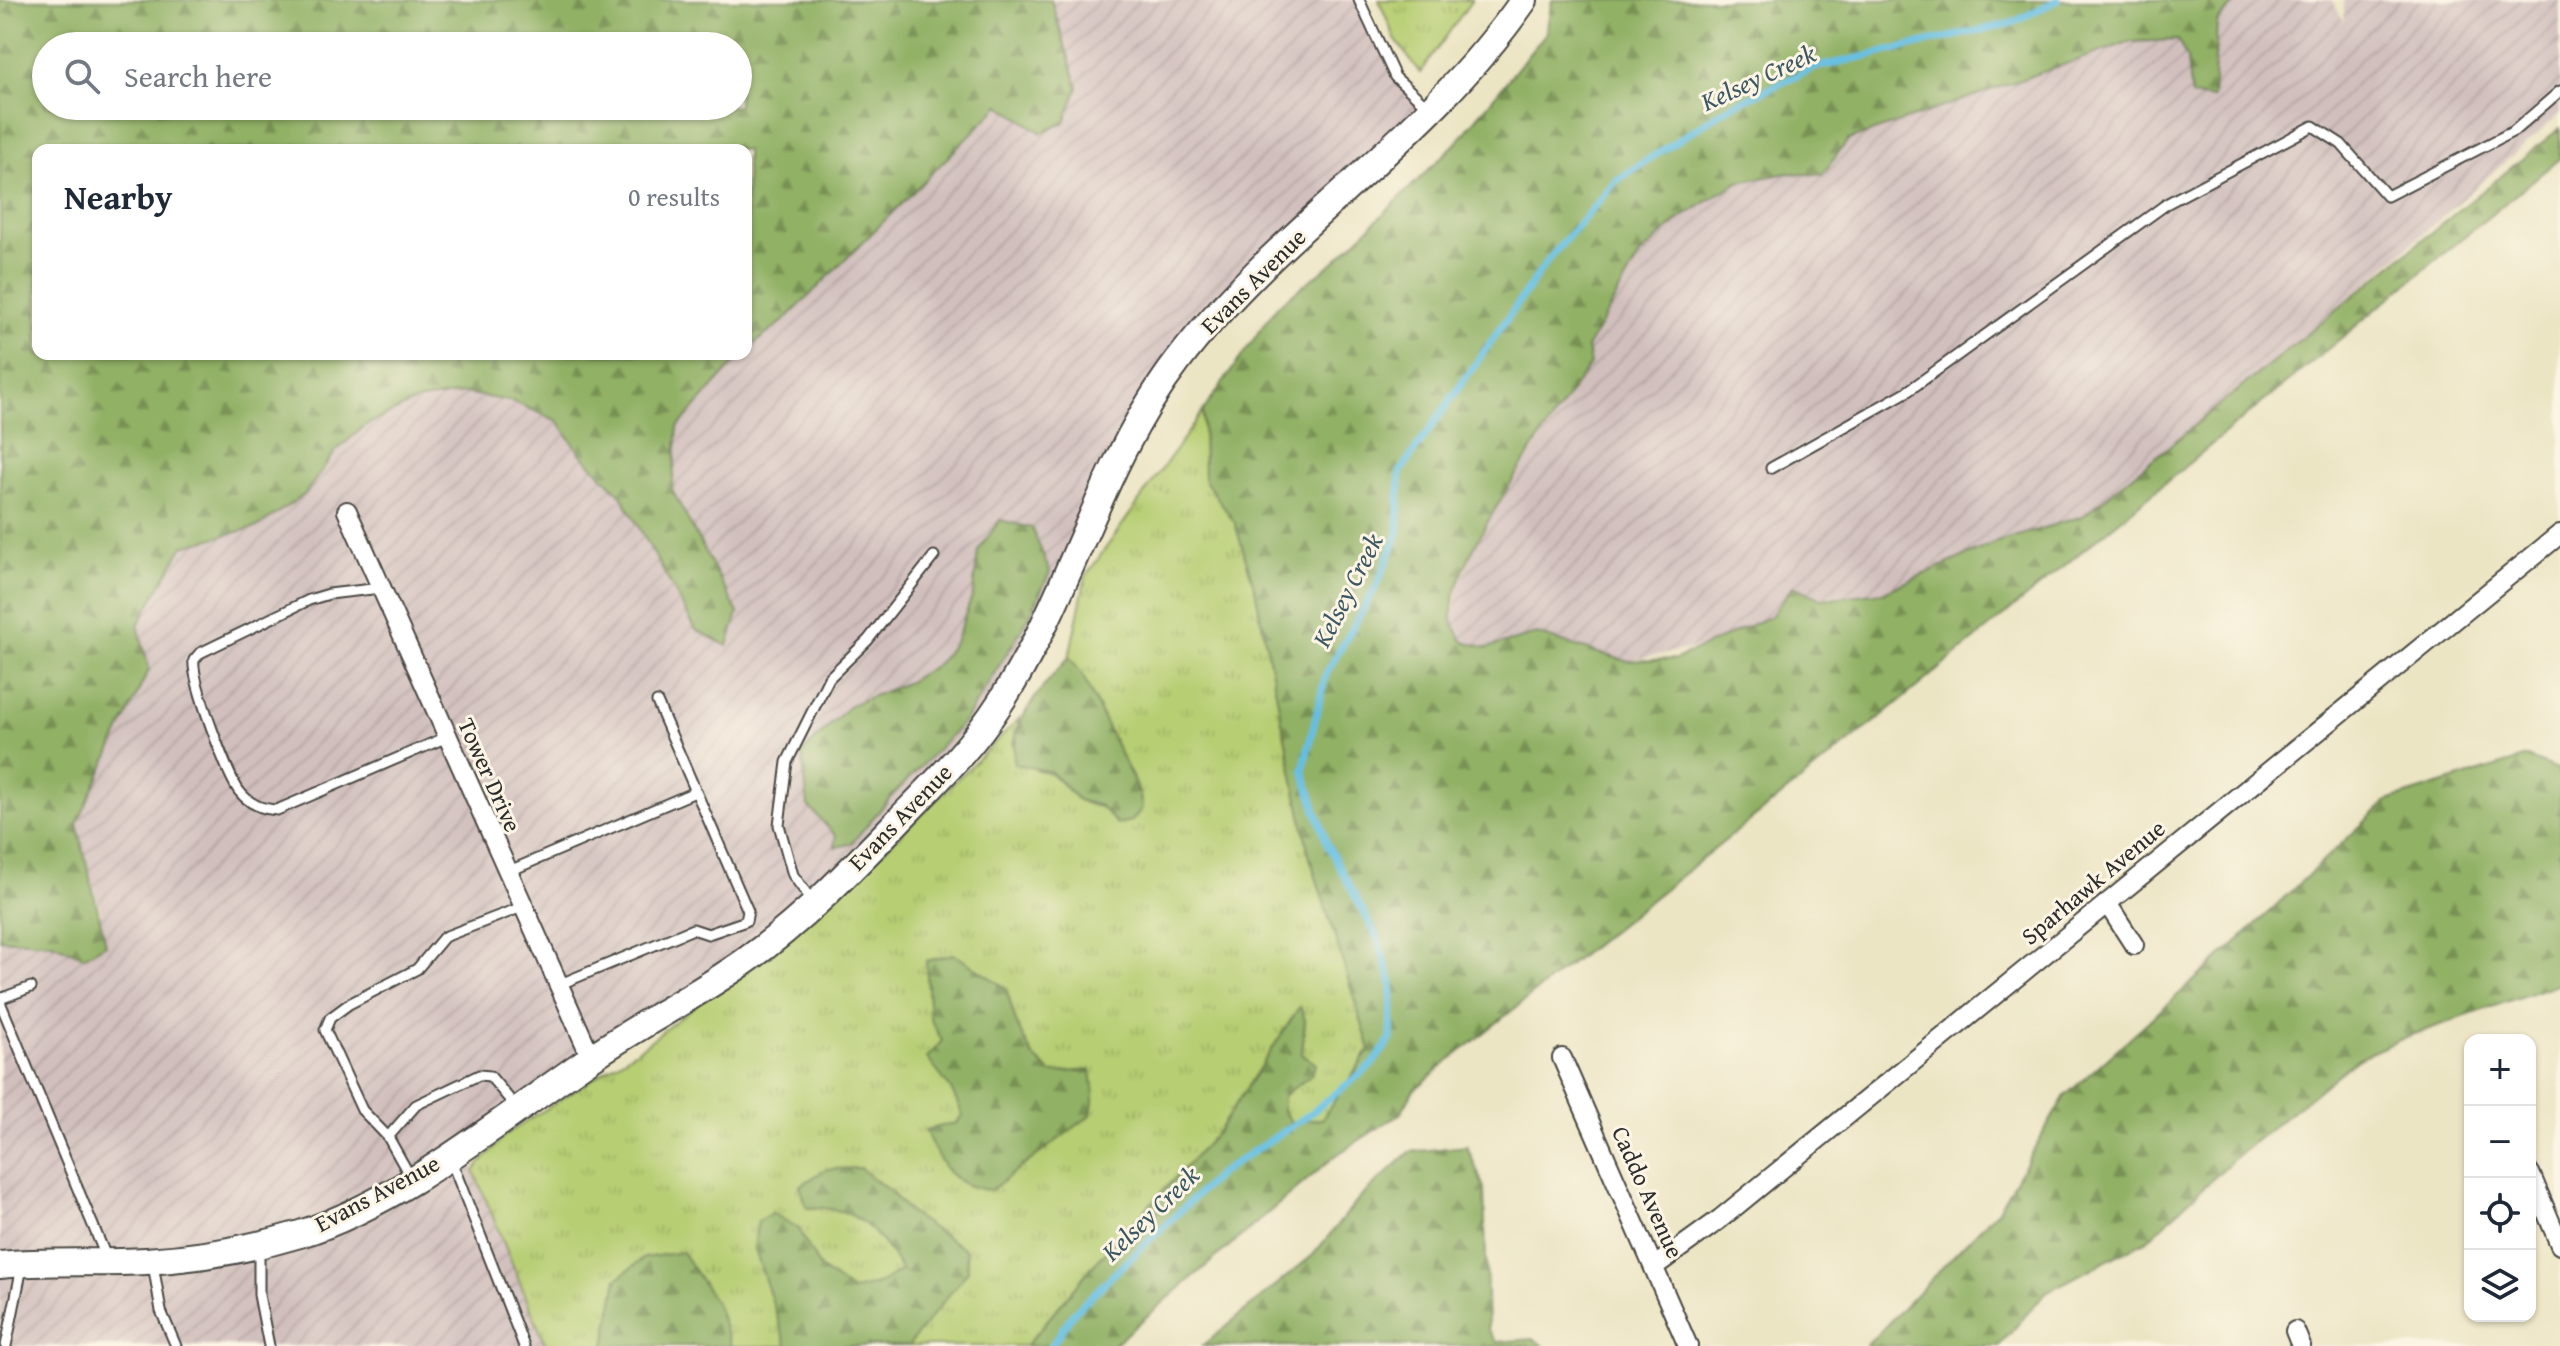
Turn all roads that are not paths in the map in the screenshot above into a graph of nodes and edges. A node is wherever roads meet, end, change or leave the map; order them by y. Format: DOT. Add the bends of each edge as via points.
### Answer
graph roads {
  1 [pos="1359,0"];
  2 [pos="1524,0"];
  3 [pos="2560,91"];
  4 [pos="1431,110"];
  5 [pos="1771,468"];
  6 [pos="347,511"];
  7 [pos="2560,534"];
  8 [pos="934,556"];
  9 [pos="381,588"];
  10 [pos="657,702"];
  11 [pos="447,737"];
  12 [pos="695,792"];
  13 [pos="507,872"];
  14 [pos="2107,903"];
  15 [pos="814,904"];
  16 [pos="522,907"];
  17 [pos="2134,945"];
  18 [pos="558,985"];
  19 [pos="31,987"];
  20 [pos="0,1001"];
  21 [pos="591,1057"];
  22 [pos="1562,1058"];
  23 [pos="518,1109"];
  24 [pos="388,1137"];
  25 [pos="449,1155"];
  26 [pos="411,1178"];
  27 [pos="2532,1178"];
  28 [pos="259,1245"];
  29 [pos="2560,1245"];
  30 [pos="152,1261"];
  31 [pos="108,1262"];
  32 [pos="11,1264"];
  33 [pos="1655,1266"];
  34 [pos="6,1346"];
  35 [pos="176,1346"];
  36 [pos="269,1346"];
  37 [pos="524,1346"];
  38 [pos="1688,1346"];
  1 -- 4 [label="lane" via="1395,77"];
  2 -- 4 [label="street, Evans Avenue"];
  3 -- 5 [label="lane" via="2514,131 2387,196 2341,144 2313,126 2168,203 1908,391"];
  4 -- 15 [label="street, Evans Avenue" via="1227,304 1176,363 1120,455 1042,629 998,706 935,782"];
  6 -- 9 [label="street, Tower Drive"];
  7 -- 14 [label="street, Sparhawk Avenue"];
  8 -- 15 [label="lane" via="868,640 829,678 787,762 779,825 793,875"];
  9 -- 11 [label="street, Tower Drive"];
  9 -- 11 [label="lane" via="309,600 194,660 195,681 239,790 261,809 277,810"];
  10 -- 12 [label="lane"];
  11 -- 13 [label="street, Tower Drive"];
  12 -- 13 [label="lane"];
  12 -- 18 [label="lane" via="748,911 746,921 708,934 693,929"];
  13 -- 16 [label="street, Tower Drive"];
  14 -- 17 [label="street"];
  14 -- 33 [label="street, Sparhawk Avenue" via="1720,1219"];
  15 -- 21 [label="street, Evans Avenue" via="743,963"];
  16 -- 18 [label="street, Tower Drive"];
  16 -- 24 [label="lane" via="444,937 417,969 330,1018 325,1030 344,1077 362,1110"];
  18 -- 21 [label="street, Tower Drive"];
  19 -- 20 [label="lane"];
  20 -- 31 [label="lane"];
  21 -- 23 [label="street, Evans Avenue"];
  22 -- 33 [label="street, Caddo Avenue"];
  23 -- 24 [label="lane" via="490,1076 479,1075 416,1105"];
  23 -- 25 [label="street, Evans Avenue"];
  24 -- 26 [label="lane"];
  25 -- 26 [label="street, Evans Avenue"];
  25 -- 37 [label="lane"];
  26 -- 28 [label="street, Evans Avenue" via="340,1218"];
  27 -- 29 [label="street"];
  28 -- 30 [label="street, Evans Avenue"];
  28 -- 36 [label="lane" via="259,1295"];
  30 -- 31 [label="street, Evans Avenue"];
  30 -- 35 [label="lane" via="161,1311"];
  31 -- 32 [label="street, Evans Avenue"];
  32 -- 34 [label="lane"];
  33 -- 38 [label="street, Caddo Avenue"];
}
